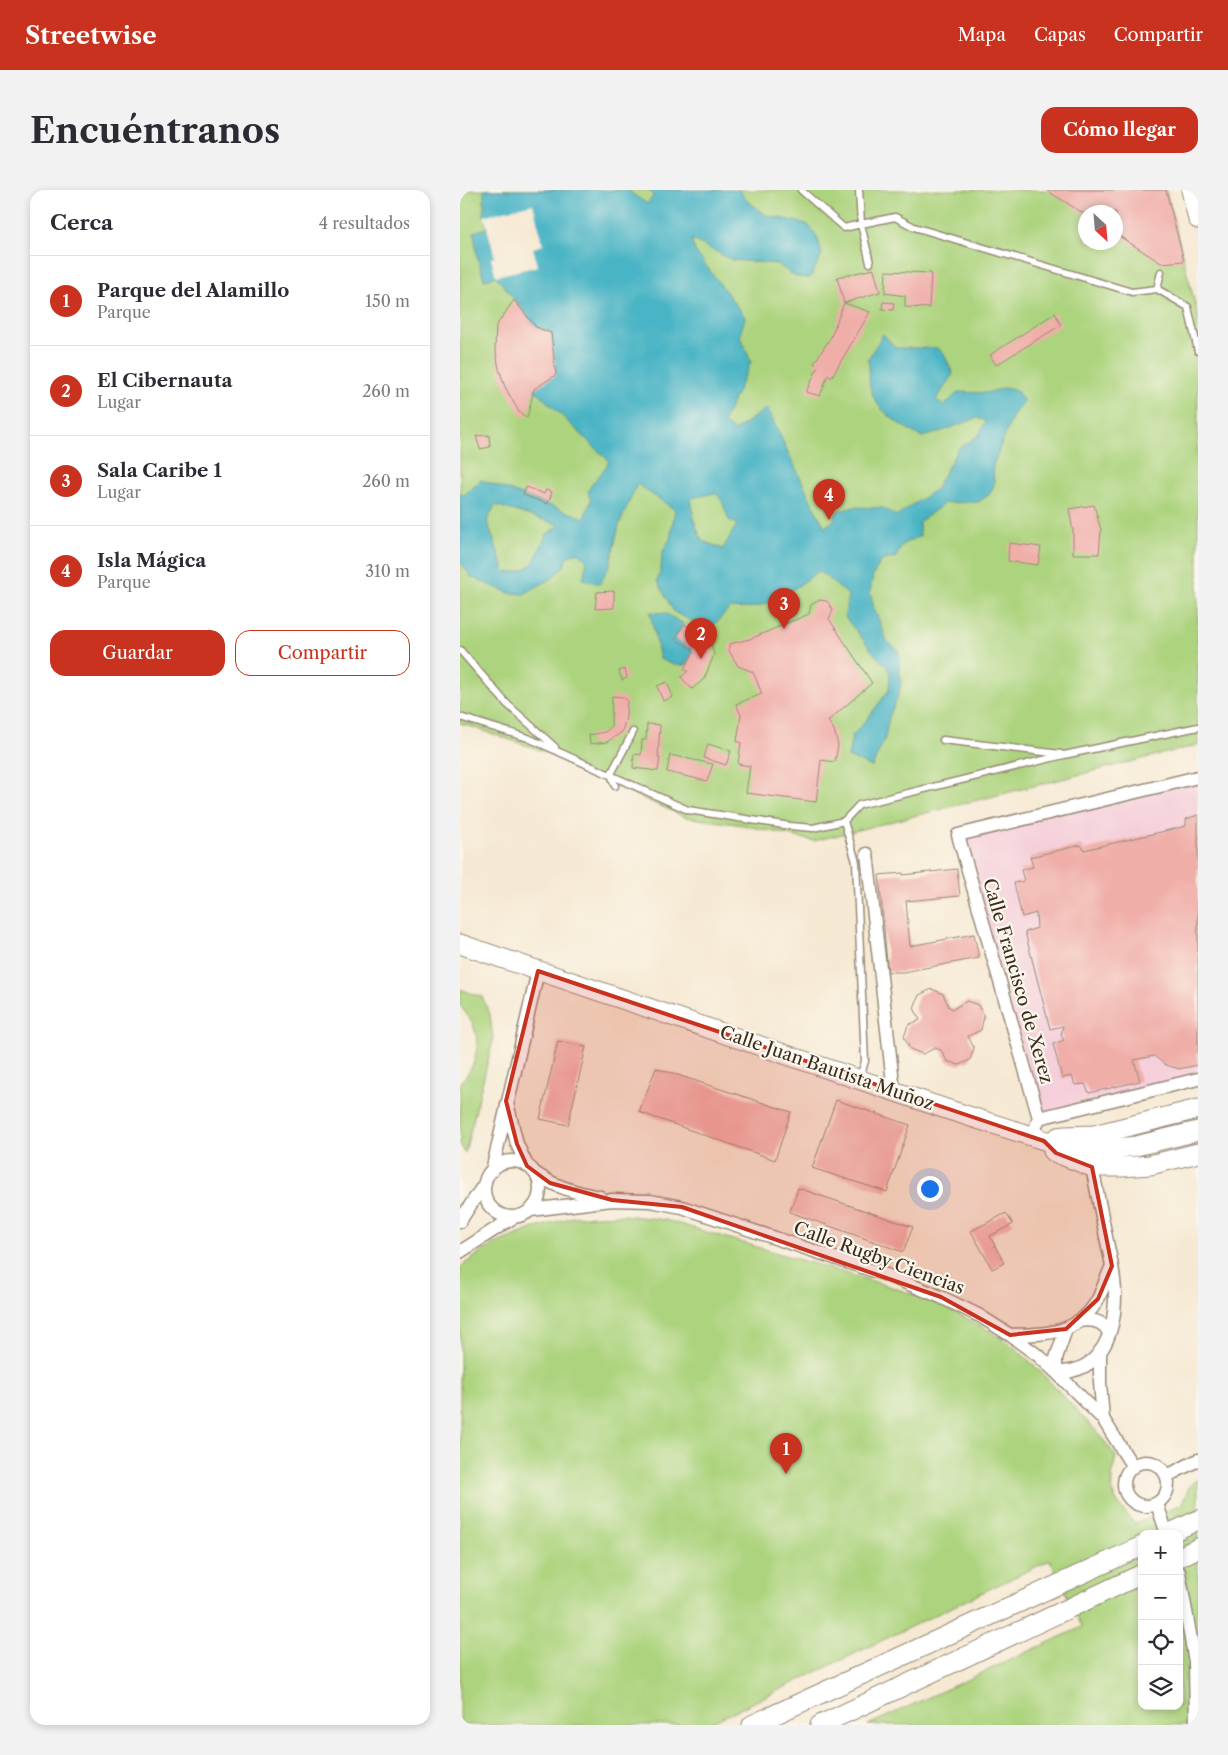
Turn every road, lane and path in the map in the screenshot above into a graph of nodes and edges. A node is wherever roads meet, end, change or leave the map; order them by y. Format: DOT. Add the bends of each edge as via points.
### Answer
graph roads {
  1 [pos="801,190"];
  2 [pos="859,190"];
  3 [pos="1191,190"];
  4 [pos="1198,219"];
  5 [pos="862,224"];
  6 [pos="870,263"];
  7 [pos="1161,272"];
  8 [pos="1157,289"];
  9 [pos="1198,350"];
  10 [pos="460,650"];
  11 [pos="460,716"];
  12 [pos="1198,727"];
  13 [pos="633,732"];
  14 [pos="943,740"];
  15 [pos="560,752"];
  16 [pos="1064,755"];
  17 [pos="611,774"];
  18 [pos="1198,777"];
  19 [pos="614,786"];
  20 [pos="844,821"];
  21 [pos="867,854"];
  22 [pos="460,944"];
  23 [pos="538,971"];
  24 [pos="860,1078"];
  25 [pos="1198,1079"];
  26 [pos="894,1091"];
  27 [pos="506,1101"];
  28 [pos="1198,1109"];
  29 [pos="1039,1118"];
  30 [pos="1198,1131"];
  31 [pos="1038,1139"];
  32 [pos="1198,1153"];
  33 [pos="1092,1167"];
  34 [pos="531,1169"];
  35 [pos="492,1171"];
  36 [pos="485,1183"];
  37 [pos="612,1200"];
  38 [pos="531,1210"];
  39 [pos="514,1217"];
  40 [pos="460,1221"];
  41 [pos="460,1252"];
  42 [pos="1112,1266"];
  43 [pos="1078,1321"];
  44 [pos="1066,1329"];
  45 [pos="1109,1333"];
  46 [pos="1010,1335"];
  47 [pos="1100,1351"];
  48 [pos="1056,1372"];
  49 [pos="1103,1419"];
  50 [pos="1198,1460"];
  51 [pos="1132,1467"];
  52 [pos="1167,1476"];
  53 [pos="1157,1504"];
  54 [pos="1198,1520"];
  55 [pos="1166,1530"];
  56 [pos="1176,1530"];
  57 [pos="1138,1548"];
  58 [pos="1198,1548"];
  59 [pos="1183,1555"];
  60 [pos="1140,1575"];
  61 [pos="1180,1575"];
  62 [pos="752,1725"];
  63 [pos="820,1725"];
  64 [pos="1196,1725"];
  1 -- 5 [label="lane" via="844,228"];
  2 -- 5 [label="lane"];
  3 -- 4 [label="street"];
  5 -- 6 [label="lane"];
  5 -- 8 [label="lane" via="895,217 914,227 1132,292"];
  7 -- 8 [label="lane"];
  8 -- 9 [label="lane" via="1188,307"];
  10 -- 15 [label="lane" via="507,704"];
  11 -- 15 [label="lane"];
  12 -- 16 [label="lane"];
  13 -- 17 [label="lane"];
  14 -- 16 [label="lane"];
  15 -- 17 [label="lane"];
  16 -- 20 [label="lane" via="859,805"];
  17 -- 19 [label="lane"];
  17 -- 20 [label="lane" via="688,810 813,828"];
  18 -- 29 [label="street, Calle Francisco de Xerez" via="958,835"];
  20 -- 24 [label="lane" via="856,862 865,1061"];
  21 -- 26 [label="street"];
  22 -- 23 [label="street, Calle Juan Bautista Muñoz"];
  23 -- 24 [label="street, Calle Juan Bautista Muñoz"];
  23 -- 27 [label="street"];
  24 -- 26 [label="street, Calle Juan Bautista Muñoz"];
  25 -- 29 [label="street"];
  26 -- 31 [label="street, Calle Juan Bautista Muñoz"];
  27 -- 34 [label="street" via="517,1144"];
  27 -- 35 [label="street"];
  28 -- 31 [label="street, Calle Juan Bautista Muñoz" via="1094,1135"];
  29 -- 31 [label="street"];
  30 -- 31 [label="street" via="1111,1149 1069,1148"];
  31 -- 33 [label="street" via="1056,1153"];
  32 -- 33 [label="street" via="1150,1165"];
  33 -- 42 [label="street"];
  34 -- 35 [label="street" via="520,1162 505,1162"];
  34 -- 37 [label="street" via="550,1183 580,1194"];
  34 -- 38 [label="street" via="540,1187"];
  35 -- 36 [label="street"];
  36 -- 39 [label="street" via="491,1207 498,1213"];
  36 -- 40 [label="street"];
  37 -- 38 [label="street"];
  37 -- 46 [label="street, Calle Rugby Ciencias" via="650,1201 682,1207 889,1276 941,1296"];
  38 -- 39 [label="street"];
  39 -- 41 [label="street"];
  42 -- 43 [label="street" via="1098,1299"];
  42 -- 45 [label="street" via="1115,1294"];
  43 -- 44 [label="street"];
  43 -- 45 [label="street" via="1096,1321"];
  44 -- 46 [label="street" via="1045,1334"];
  44 -- 48 [label="street" via="1056,1358"];
  45 -- 47 [label="street"];
  46 -- 48 [label="street, Calle Rugby Ciencias"];
  47 -- 48 [label="street" via="1085,1366"];
  47 -- 49 [label="street"];
  48 -- 49 [label="street, Calle Rugby Ciencias"];
  49 -- 51 [label="street, Calle Rugby Ciencias"];
  50 -- 52 [label="street"];
  51 -- 52 [label="street" via="1152,1463 1164,1470"];
  51 -- 53 [label="street" via="1124,1486 1130,1500 1143,1506"];
  52 -- 53 [label="street" via="1168,1488"];
  53 -- 55 [label="street"];
  54 -- 56 [label="street"];
  57 -- 62 [label="street"];
  58 -- 59 [label="street"];
  60 -- 63 [label="street"];
  61 -- 64 [label="street" via="1195,1662"];
}
